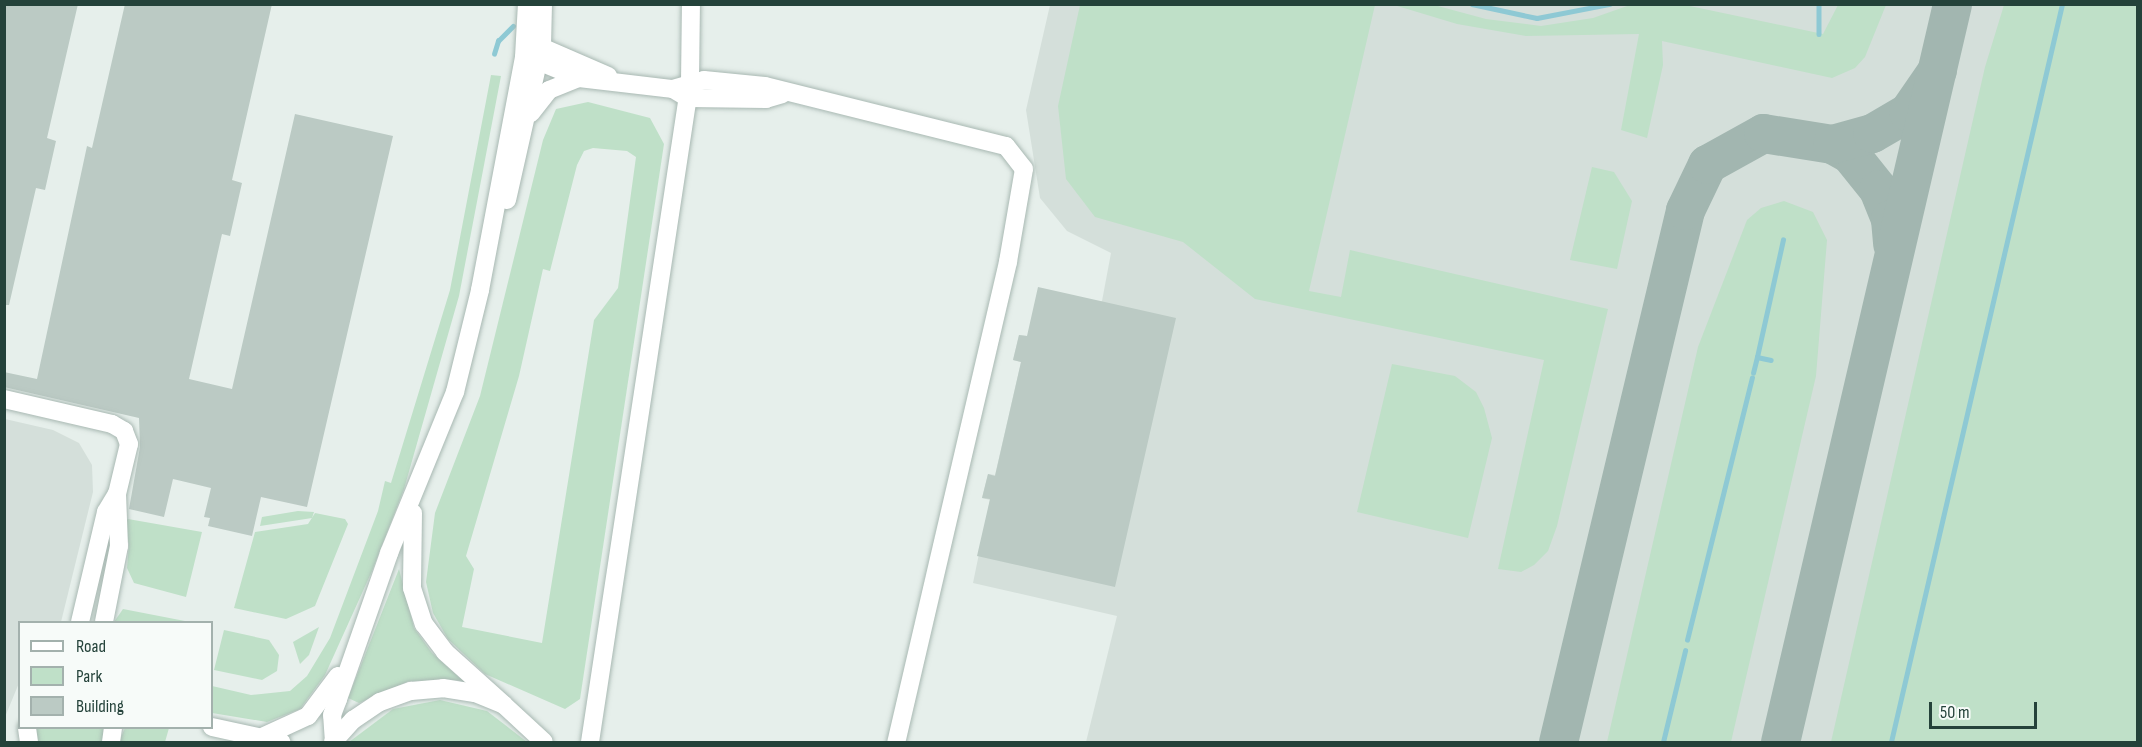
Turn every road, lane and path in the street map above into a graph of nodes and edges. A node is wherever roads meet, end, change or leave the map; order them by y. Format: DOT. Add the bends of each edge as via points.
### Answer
graph roads {
  1 [pos="527,4"];
  2 [pos="543,4"];
  3 [pos="691,4"];
  4 [pos="533,51"];
  5 [pos="579,78"];
  6 [pos="630,83"];
  7 [pos="684,90"];
  8 [pos="526,122"];
  9 [pos="480,290"];
  10 [pos="4,399"];
  11 [pos="418,486"];
  12 [pos="117,494"];
  13 [pos="80,621"];
  14 [pos="104,621"];
  15 [pos="349,668"];
  16 [pos="504,705"];
  17 [pos="213,727"];
  18 [pos="260,738"];
  19 [pos="281,742"];
  20 [pos="334,742"];
  21 [pos="544,742"];
  22 [pos="590,742"];
  23 [pos="896,742"];
  1 -- 4 [label="street"];
  2 -- 4 [label="street"];
  3 -- 7 [label="street"];
  4 -- 5 [label="street"];
  4 -- 6 [label="street"];
  4 -- 8 [label="street"];
  4 -- 9 [label="street"];
  5 -- 6 [label="street"];
  5 -- 8 [label="street" via="549,90"];
  6 -- 7 [label="street"];
  7 -- 22 [label="street"];
  7 -- 23 [label="street" via="741,83 1006,146 1024,169 1008,262"];
  8 -- 9 [label="street" via="490,267"];
  9 -- 11 [label="street" via="455,392"];
  10 -- 12 [label="street" via="112,424 124,431 129,444"];
  11 -- 15 [label="street" via="389,553"];
  11 -- 16 [label="street" via="409,544 416,608 433,640"];
  12 -- 13 [label="street" via="106,512"];
  12 -- 14 [label="street" via="119,546"];
  15 -- 18 [label="street" via="335,678 308,716"];
  15 -- 20 [label="street" via="332,715"];
  16 -- 20 [label="street" via="454,688 411,691 371,707"];
  16 -- 21 [label="street"];
  17 -- 18 [label="street"];
  18 -- 19 [label="street"];
}
